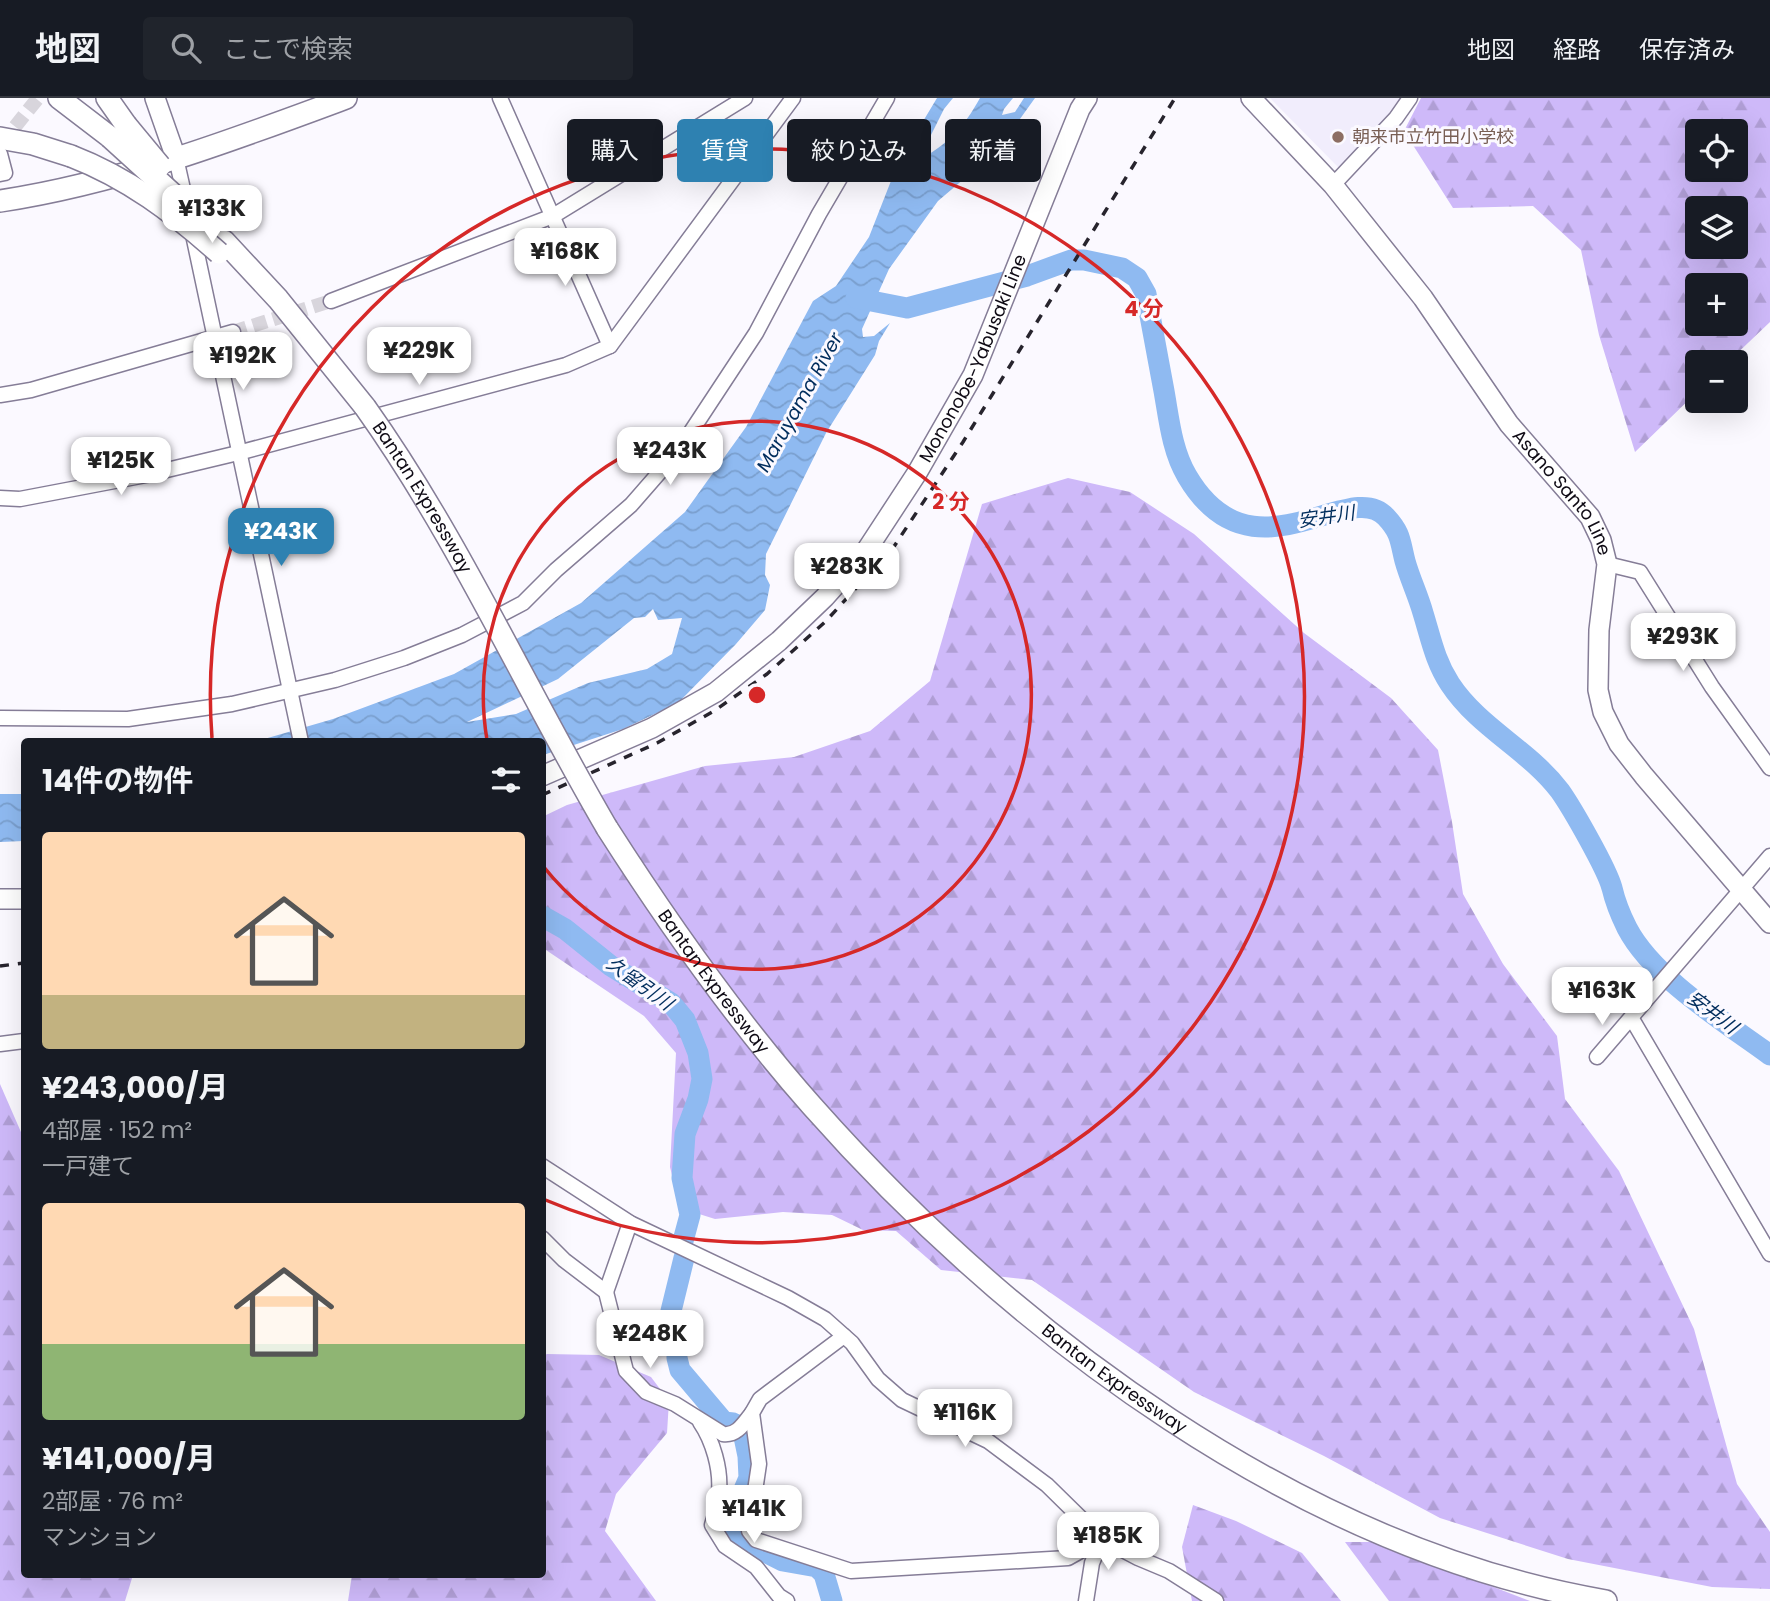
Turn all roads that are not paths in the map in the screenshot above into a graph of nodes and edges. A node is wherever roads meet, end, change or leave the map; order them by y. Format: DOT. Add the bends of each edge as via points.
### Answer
graph roads {
  1 [pos="59,98"];
  2 [pos="107,98"];
  3 [pos="155,98"];
  4 [pos="346,98"];
  5 [pos="500,98"];
  6 [pos="745,98"];
  7 [pos="793,98"];
  8 [pos="887,98"];
  9 [pos="1087,98"];
  10 [pos="1251,98"];
  11 [pos="1410,98"];
  12 [pos="118,131"];
  13 [pos="0,138"];
  14 [pos="0,154"];
  15 [pos="176,158"];
  16 [pos="0,174"];
  17 [pos="1333,185"];
  18 [pos="0,201"];
  19 [pos="553,216"];
  20 [pos="224,243"];
  21 [pos="331,301"];
  22 [pos="233,332"];
  23 [pos="214,338"];
  24 [pos="610,346"];
  25 [pos="0,395"];
  26 [pos="238,453"];
  27 [pos="0,498"];
  28 [pos="1607,564"];
  29 [pos="290,696"];
  30 [pos="0,718"];
  31 [pos="300,738"];
  32 [pos="1770,768"];
  33 [pos="546,774"];
  34 [pos="1770,856"];
  35 [pos="1742,891"];
  36 [pos="0,899"];
  37 [pos="21,899"];
  38 [pos="1770,923"];
  39 [pos="1632,1019"];
  40 [pos="21,1041"];
  41 [pos="0,1044"];
  42 [pos="1597,1057"];
  43 [pos="546,1169"];
  44 [pos="630,1223"];
  45 [pos="546,1242"];
  46 [pos="1770,1254"];
  47 [pos="606,1292"];
  48 [pos="844,1336"];
  49 [pos="697,1418"];
  50 [pos="745,1421"];
  51 [pos="1102,1539"];
  52 [pos="786,1601"];
  53 [pos="1086,1601"];
  54 [pos="1216,1601"];
  55 [pos="1606,1601"];
  1 -- 12 [label="highway"];
  2 -- 12 [label="highway"];
  3 -- 15 [label="main road"];
  4 -- 15 [label="highway"];
  5 -- 19 [label="street"];
  6 -- 19 [label="street"];
  7 -- 24 [label="street"];
  8 -- 29 [label="street" via="741,356 679,450 631,505 523,603 462,635"];
  9 -- 33 [label="main road, Mononobe-Yabusaki Line" via="973,375 866,551 779,641 716,692 652,728"];
  10 -- 17 [label="main road, Asano Santo Line"];
  11 -- 17 [label="street"];
  12 -- 20 [label="highway, bridge" via="157,178"];
  13 -- 20 [label="highway, bridge" via="33,144 103,170"];
  14 -- 16 [label="street" via="5,173"];
  15 -- 18 [label="highway"];
  15 -- 23 [label="street"];
  17 -- 28 [label="main road, Asano Santo Line" via="1423,298 1509,424 1590,517"];
  19 -- 21 [label="street"];
  19 -- 24 [label="street"];
  20 -- 55 [label="highway, Bantan Expressway, bridge" via="332,364 416,484 607,828 685,946 812,1105 870,1168 961,1256 1032,1316 1157,1410 1220,1450 1347,1519 1426,1553 1506,1578"];
  22 -- 23 [label="street"];
  23 -- 25 [label="street"];
  23 -- 26 [label="street"];
  24 -- 26 [label="street" via="566,365"];
  26 -- 27 [label="street" via="20,499"];
  26 -- 29 [label="street"];
  28 -- 32 [label="street" via="1640,572"];
  28 -- 35 [label="main road, Asano Santo Line" via="1599,630 1598,690 1603,712 1619,744"];
  29 -- 30 [label="street" via="128,719"];
  29 -- 31 [label="street"];
  34 -- 35 [label="street"];
  35 -- 38 [label="main road, Asano Santo Line"];
  35 -- 39 [label="street"];
  36 -- 37 [label="main road"];
  39 -- 42 [label="street"];
  39 -- 46 [label="street"];
  40 -- 41 [label="street"];
  43 -- 44 [label="street"];
  44 -- 47 [label="street"];
  44 -- 48 [label="street" via="788,1298"];
  45 -- 47 [label="street"];
  47 -- 49 [label="street" via="626,1371 646,1392"];
  48 -- 50 [label="street" via="760,1399"];
  48 -- 51 [label="street" via="878,1379 902,1400 1012,1457"];
  49 -- 50 [label="street" via="729,1435"];
  49 -- 52 [label="street" via="717,1463 719,1492 712,1525 724,1546 756,1567"];
  50 -- 51 [label="street" via="759,1464 749,1531 756,1540 851,1572 1068,1558"];
  51 -- 53 [label="street" via="1092,1563"];
  51 -- 54 [label="street" via="1170,1571"];
}
